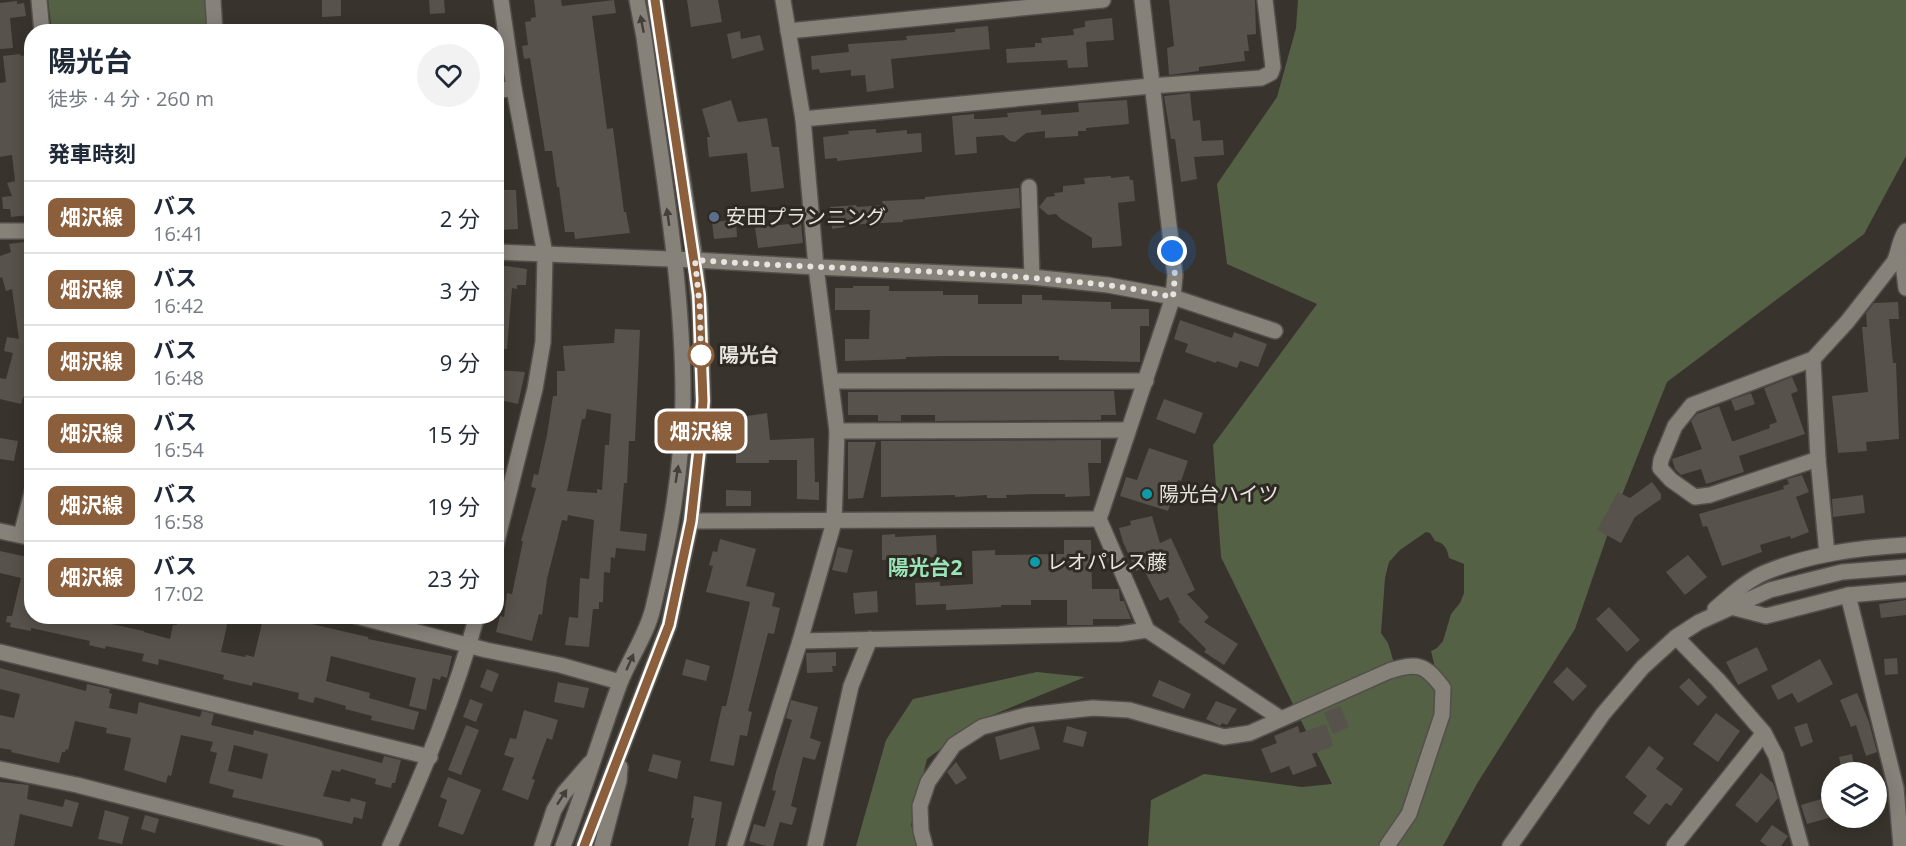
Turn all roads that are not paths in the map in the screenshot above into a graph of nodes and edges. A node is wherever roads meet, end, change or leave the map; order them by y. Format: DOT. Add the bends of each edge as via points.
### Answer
graph roads {
  1 [pos="39,0"];
  2 [pos="213,0"];
  3 [pos="501,0"];
  4 [pos="637,0"];
  5 [pos="655,0"];
  6 [pos="783,0"];
  7 [pos="1103,0"];
  8 [pos="1142,0"];
  9 [pos="1265,0"];
  10 [pos="41,24"];
  11 [pos="214,24"];
  12 [pos="788,31"];
  13 [pos="1151,86"];
  14 [pos="514,89"];
  15 [pos="504,90"];
  16 [pos="803,119"];
  17 [pos="1029,187"];
  18 [pos="0,231"];
  19 [pos="24,231"];
  20 [pos="1906,231"];
  21 [pos="504,252"];
  22 [pos="1900,252"];
  23 [pos="544,254"];
  24 [pos="674,260"];
  25 [pos="695,260"];
  26 [pos="816,267"];
  27 [pos="1032,277"];
  28 [pos="1906,288"];
  29 [pos="1173,297"];
  30 [pos="1275,331"];
  31 [pos="1813,359"];
  32 [pos="831,381"];
  33 [pos="1146,381"];
  34 [pos="1128,430"];
  35 [pos="837,431"];
  36 [pos="1818,459"];
  37 [pos="504,513"];
  38 [pos="1099,519"];
  39 [pos="691,521"];
  40 [pos="834,522"];
  41 [pos="0,531"];
  42 [pos="24,536"];
  43 [pos="1906,545"];
  44 [pos="1827,554"];
  45 [pos="1906,567"];
  46 [pos="1906,590"];
  47 [pos="1848,595"];
  48 [pos="1731,607"];
  49 [pos="1699,622"];
  50 [pos="387,624"];
  51 [pos="475,624"];
  52 [pos="1147,630"];
  53 [pos="1676,637"];
  54 [pos="870,639"];
  55 [pos="800,641"];
  56 [pos="469,645"];
  57 [pos="0,652"];
  58 [pos="621,682"];
  59 [pos="1280,718"];
  60 [pos="1764,733"];
  61 [pos="622,743"];
  62 [pos="596,756"];
  63 [pos="430,757"];
  64 [pos="0,769"];
  65 [pos="315,846"];
  66 [pos="390,846"];
  67 [pos="542,846"];
  68 [pos="563,846"];
  69 [pos="584,846"];
  70 [pos="602,846"];
  71 [pos="735,846"];
  72 [pos="815,846"];
  73 [pos="925,846"];
  74 [pos="1387,846"];
  75 [pos="1510,846"];
  76 [pos="1674,846"];
  77 [pos="1801,846"];
  78 [pos="1901,846"];
  1 -- 10 [label="street"];
  2 -- 11 [label="street"];
  3 -- 14 [label="street"];
  24 -- 4 [label="street, one-way"];
  5 -- 25 [label="street"];
  6 -- 12 [label="street"];
  7 -- 12 [label="street"];
  8 -- 13 [label="street"];
  9 -- 13 [label="street" via="1271,73"];
  12 -- 16 [label="street"];
  13 -- 16 [label="street"];
  13 -- 29 [label="street" via="1175,275"];
  14 -- 15 [label="street"];
  14 -- 23 [label="street"];
  16 -- 26 [label="street"];
  17 -- 27 [label="street"];
  18 -- 19 [label="street"];
  20 -- 22 [label="street"];
  21 -- 23 [label="street"];
  22 -- 28 [label="street"];
  22 -- 31 [label="street" via="1847,322"];
  23 -- 24 [label="street"];
  23 -- 37 [label="street" via="543,342"];
  24 -- 25 [label="street"];
  58 -- 24 [label="street, one-way" via="652,612 679,463 683,398"];
  25 -- 26 [label="street"];
  25 -- 39 [label="street" via="703,401"];
  26 -- 27 [label="street"];
  26 -- 32 [label="street"];
  27 -- 29 [label="street"];
  29 -- 30 [label="street"];
  29 -- 33 [label="street"];
  31 -- 36 [label="street"];
  31 -- 36 [label="street" via="1692,405 1676,426 1660,468 1695,497"];
  32 -- 33 [label="street"];
  32 -- 35 [label="street"];
  33 -- 34 [label="street"];
  34 -- 35 [label="street"];
  34 -- 38 [label="street"];
  35 -- 40 [label="street"];
  36 -- 44 [label="street"];
  38 -- 40 [label="street"];
  38 -- 52 [label="street"];
  39 -- 40 [label="street"];
  39 -- 61 [label="street" via="669,625"];
  40 -- 55 [label="street"];
  41 -- 42 [label="street"];
  43 -- 44 [label="street"];
  44 -- 49 [label="street" via="1764,573"];
  45 -- 48 [label="street" via="1810,579"];
  46 -- 47 [label="street"];
  47 -- 48 [label="street" via="1766,616"];
  47 -- 78 [label="street" via="1896,788"];
  48 -- 49 [label="street"];
  49 -- 53 [label="street"];
  50 -- 56 [label="street"];
  51 -- 56 [label="street"];
  52 -- 54 [label="street" via="1120,634"];
  52 -- 59 [label="street"];
  53 -- 60 [label="street"];
  53 -- 75 [label="street" via="1643,667 1603,714"];
  54 -- 55 [label="street"];
  54 -- 72 [label="street" via="851,686"];
  55 -- 71 [label="street"];
  56 -- 58 [label="street"];
  56 -- 63 [label="street"];
  57 -- 63 [label="street"];
  58 -- 62 [label="street"];
  59 -- 73 [label="street" via="1250,733 1224,738 1130,710 1093,708 1027,715 982,727 954,745 928,782 920,806"];
  59 -- 74 [label="street" via="1409,665 1424,667 1434,676 1443,688 1442,715 1409,814"];
  60 -- 76 [label="street"];
  60 -- 77 [label="street" via="1776,756"];
  61 -- 69 [label="street"];
  61 -- 70 [label="street" via="619,781"];
  67 -- 62 [label="street, one-way" via="559,801"];
  62 -- 68 [label="street"];
  63 -- 66 [label="street"];
  64 -- 65 [label="street"];
}
